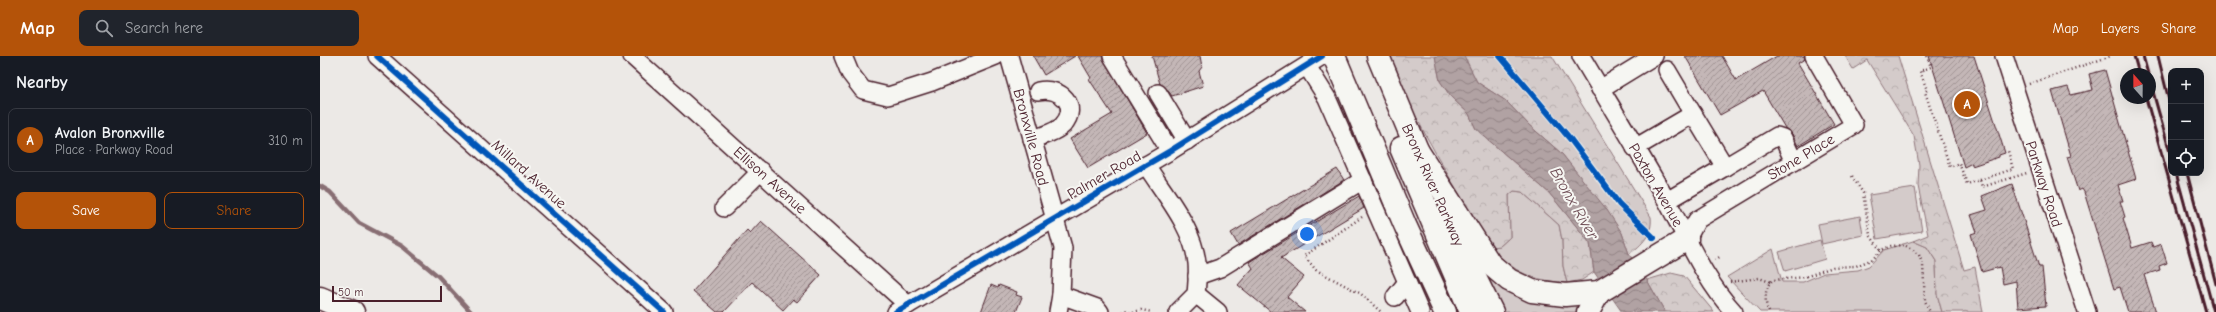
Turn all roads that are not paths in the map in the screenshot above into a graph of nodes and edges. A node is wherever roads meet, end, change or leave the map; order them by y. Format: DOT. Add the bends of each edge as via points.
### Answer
graph roads {
  1 [pos="377,56"];
  2 [pos="632,56"];
  3 [pos="843,56"];
  4 [pos="996,56"];
  5 [pos="1009,56"];
  6 [pos="1112,56"];
  7 [pos="1322,56"];
  8 [pos="1334,56"];
  9 [pos="1364,56"];
  10 [pos="1378,56"];
  11 [pos="1580,56"];
  12 [pos="1654,56"];
  13 [pos="1814,56"];
  14 [pos="2004,56"];
  15 [pos="1307,66"];
  16 [pos="1667,70"];
  17 [pos="1600,89"];
  18 [pos="1038,91"];
  19 [pos="1158,93"];
  20 [pos="1693,114"];
  21 [pos="1032,139"];
  22 [pos="1187,141"];
  23 [pos="1635,148"];
  24 [pos="1417,150"];
  25 [pos="1170,151"];
  26 [pos="1794,162"];
  27 [pos="1146,166"];
  28 [pos="1725,167"];
  29 [pos="761,171"];
  30 [pos="1363,180"];
  31 [pos="1667,201"];
  32 [pos="724,208"];
  33 [pos="1054,218"];
  34 [pos="1688,239"];
  35 [pos="1197,276"];
  36 [pos="1407,282"];
  37 [pos="1599,292"];
  38 [pos="2080,292"];
  39 [pos="1196,294"];
  40 [pos="1061,295"];
  41 [pos="1395,297"];
  42 [pos="320,298"];
  43 [pos="902,308"];
  44 [pos="1182,311"];
  45 [pos="354,312"];
  46 [pos="664,312"];
  47 [pos="1058,312"];
  48 [pos="1100,312"];
  49 [pos="1218,312"];
  50 [pos="1420,312"];
  51 [pos="1446,312"];
  52 [pos="1471,312"];
  53 [pos="1492,312"];
  54 [pos="1588,312"];
  55 [pos="1734,312"];
  56 [pos="2074,312"];
  57 [pos="2087,312"];
  1 -- 46 [label="street, Millard Avenue"];
  2 -- 29 [label="street, Ellison Avenue"];
  3 -- 4 [label="street" via="850,73 863,90 888,96 932,82"];
  5 -- 21 [label="street, Bronxville Road"];
  6 -- 25 [label="street"];
  7 -- 15 [label="street, Palmer Road"];
  8 -- 51 [label="highway" via="1405,225"];
  9 -- 52 [label="highway, Bronx River Parkway"];
  10 -- 24 [label="highway, Bronx River Parkway"];
  11 -- 17 [label="street, Paxton Avenue"];
  12 -- 17 [label="street"];
  13 -- 26 [label="street, Stone Place" via="1854,125"];
  14 -- 38 [label="street, Parkway Road"];
  15 -- 22 [label="street, Palmer Road"];
  15 -- 30 [label="street" via="1327,98"];
  16 -- 20 [label="street"];
  17 -- 23 [label="street, Paxton Avenue"];
  18 -- 21 [label="street" via="1052,89 1063,95 1069,105 1068,115 1063,125"];
  19 -- 22 [label="street"];
  20 -- 23 [label="street"];
  20 -- 28 [label="street"];
  21 -- 33 [label="street, Bronxville Road"];
  22 -- 25 [label="street, Palmer Road"];
  23 -- 31 [label="street, Paxton Avenue"];
  24 -- 37 [label="highway" via="1476,246 1499,272 1520,286 1545,294"];
  24 -- 53 [label="highway, Bronx River Parkway"];
  25 -- 27 [label="street, Palmer Road"];
  26 -- 28 [label="street" via="1783,138 1777,136"];
  26 -- 34 [label="street, Stone Place" via="1698,220"];
  27 -- 33 [label="street, Palmer Road"];
  27 -- 35 [label="street" via="1178,213 1191,240 1197,263"];
  28 -- 31 [label="street"];
  29 -- 32 [label="street"];
  29 -- 43 [label="street, Ellison Avenue"];
  30 -- 35 [label="street" via="1220,268"];
  30 -- 36 [label="street"];
  31 -- 34 [label="street, Paxton Avenue"];
  33 -- 40 [label="street, Bronxville Road" via="1063,248"];
  33 -- 43 [label="street, Palmer Road"];
  34 -- 37 [label="highway"];
  34 -- 55 [label="street, Paxton Avenue" via="1704,270"];
  35 -- 39 [label="street"];
  36 -- 41 [label="street"];
  36 -- 50 [label="street"];
  37 -- 54 [label="highway"];
  38 -- 56 [label="street"];
  38 -- 57 [label="street, Parkway Road"];
  39 -- 44 [label="street"];
  39 -- 49 [label="street"];
  40 -- 47 [label="street, Bronxville Road"];
  40 -- 48 [label="street" via="1097,308"];
  42 -- 45 [label="highway"];
}
